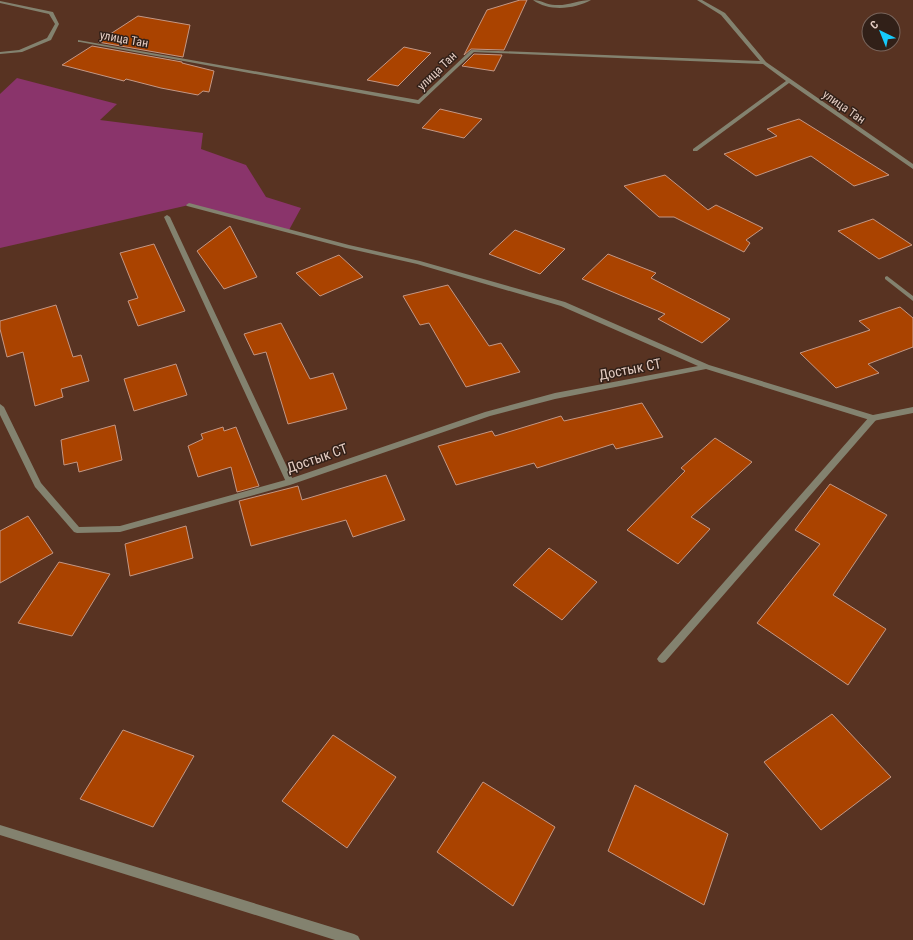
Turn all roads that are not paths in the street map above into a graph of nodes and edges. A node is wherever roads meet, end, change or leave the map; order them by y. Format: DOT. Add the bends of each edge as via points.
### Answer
graph roads {
  1 [pos="535,0"];
  2 [pos="589,0"];
  3 [pos="699,0"];
  4 [pos="0,2"];
  5 [pos="80,41"];
  6 [pos="0,53"];
  7 [pos="764,63"];
  8 [pos="789,81"];
  9 [pos="695,150"];
  10 [pos="913,167"];
  11 [pos="189,205"];
  12 [pos="167,217"];
  13 [pos="887,278"];
  14 [pos="913,299"];
  15 [pos="706,367"];
  16 [pos="0,407"];
  17 [pos="913,410"];
  18 [pos="873,418"];
  19 [pos="290,482"];
  20 [pos="662,659"];
  21 [pos="0,830"];
  22 [pos="354,940"];
  1 -- 2 [label="street" via="546,6 563,7"];
  3 -- 7 [label="street, улица Тан" via="724,14"];
  4 -- 6 [label="street" via="51,13 57,24 49,39 20,51"];
  5 -- 7 [label="street, улица Тан" via="419,102 473,51"];
  7 -- 8 [label="street, улица Тан"];
  8 -- 9 [label="street"];
  8 -- 10 [label="street, улица Тан"];
  11 -- 15 [label="street, Достык СТ" via="348,248 418,262 563,304"];
  12 -- 19 [label="street"];
  13 -- 14 [label="street"];
  15 -- 18 [label="street, Достык СТ"];
  15 -- 19 [label="street, Достык СТ" via="555,396 488,414"];
  16 -- 19 [label="street, Достык СТ" via="38,485 77,530 120,529"];
  17 -- 18 [label="street, Достык СТ"];
  18 -- 20 [label="street"];
  21 -- 22 [label="street"];
}
